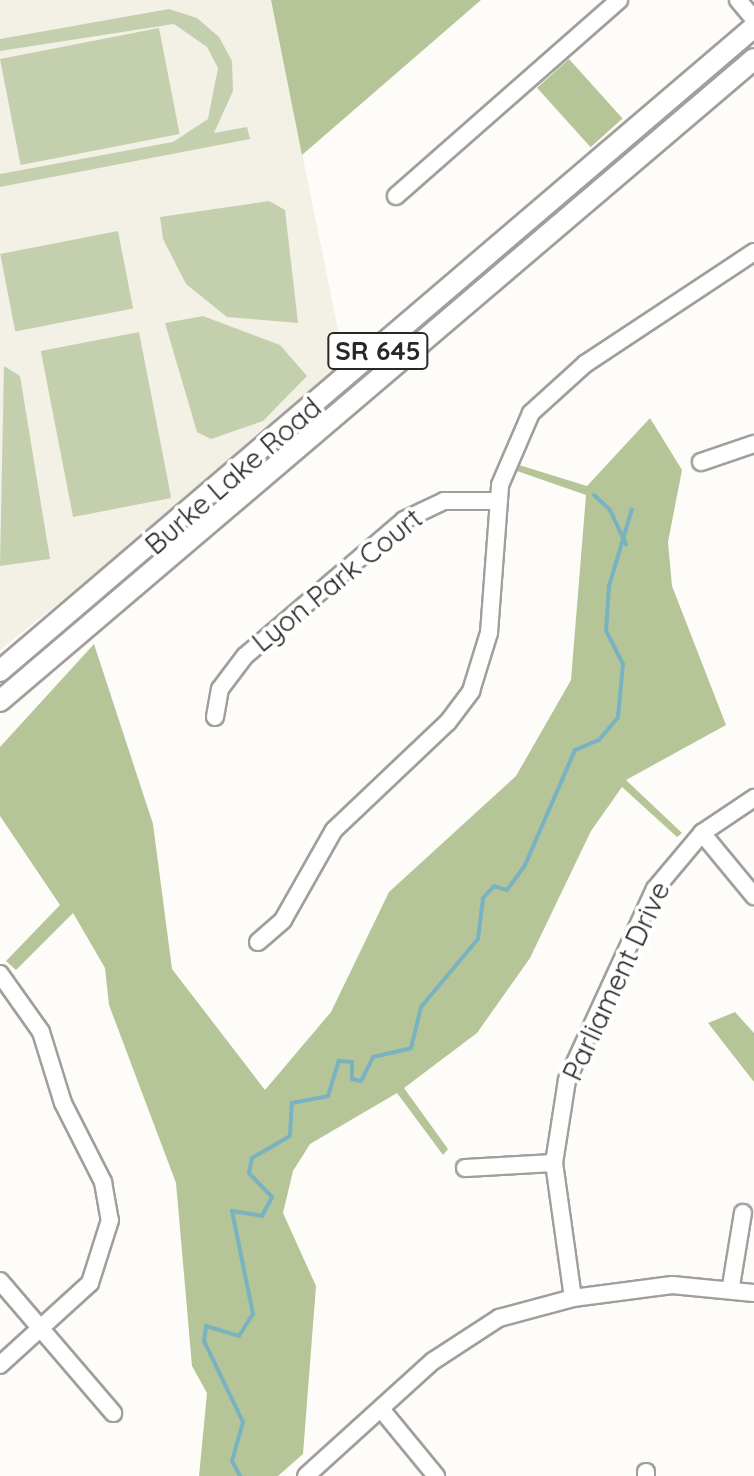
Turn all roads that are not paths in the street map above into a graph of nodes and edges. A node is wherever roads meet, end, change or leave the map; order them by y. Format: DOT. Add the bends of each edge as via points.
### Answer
graph roads {
  1 [pos="619,0"];
  2 [pos="738,0"];
  3 [pos="754,19"];
  4 [pos="754,27"];
  5 [pos="754,59"];
  6 [pos="396,196"];
  7 [pos="752,258"];
  8 [pos="754,444"];
  9 [pos="701,462"];
  10 [pos="498,501"];
  11 [pos="0,671"];
  12 [pos="0,701"];
  13 [pos="215,717"];
  14 [pos="754,798"];
  15 [pos="702,833"];
  16 [pos="754,896"];
  17 [pos="258,942"];
  18 [pos="0,974"];
  19 [pos="554,1163"];
  20 [pos="465,1168"];
  21 [pos="743,1213"];
  22 [pos="0,1281"];
  23 [pos="731,1286"];
  24 [pos="754,1293"];
  25 [pos="573,1298"];
  26 [pos="42,1329"];
  27 [pos="0,1365"];
  28 [pos="381,1409"];
  29 [pos="113,1413"];
  30 [pos="306,1476"];
  31 [pos="436,1476"];
  1 -- 6 [label="street"];
  2 -- 3 [label="street"];
  4 -- 11 [label="main road, Burke Lake Road / SR 645"];
  5 -- 12 [label="main road, Burke Lake Road / SR 645"];
  7 -- 10 [label="street" via="549,392 516,437"];
  8 -- 9 [label="street"];
  10 -- 13 [label="street, Lyon Park Court" via="444,501 404,520 245,656 220,689"];
  10 -- 17 [label="street" via="489,633 471,691 448,722 334,830 283,920"];
  14 -- 15 [label="street, Parliament Drive"];
  15 -- 16 [label="street"];
  15 -- 19 [label="street, Parliament Drive" via="655,889 579,1048 559,1107"];
  18 -- 26 [label="street" via="34,1017 109,1211 108,1239 90,1283"];
  19 -- 20 [label="street"];
  19 -- 25 [label="street, Parliament Drive"];
  21 -- 23 [label="street"];
  22 -- 26 [label="street"];
  23 -- 24 [label="street"];
  23 -- 25 [label="street"];
  25 -- 28 [label="street" via="481,1327"];
  26 -- 27 [label="street"];
  26 -- 29 [label="street"];
  28 -- 30 [label="street"];
  28 -- 31 [label="street"];
}
